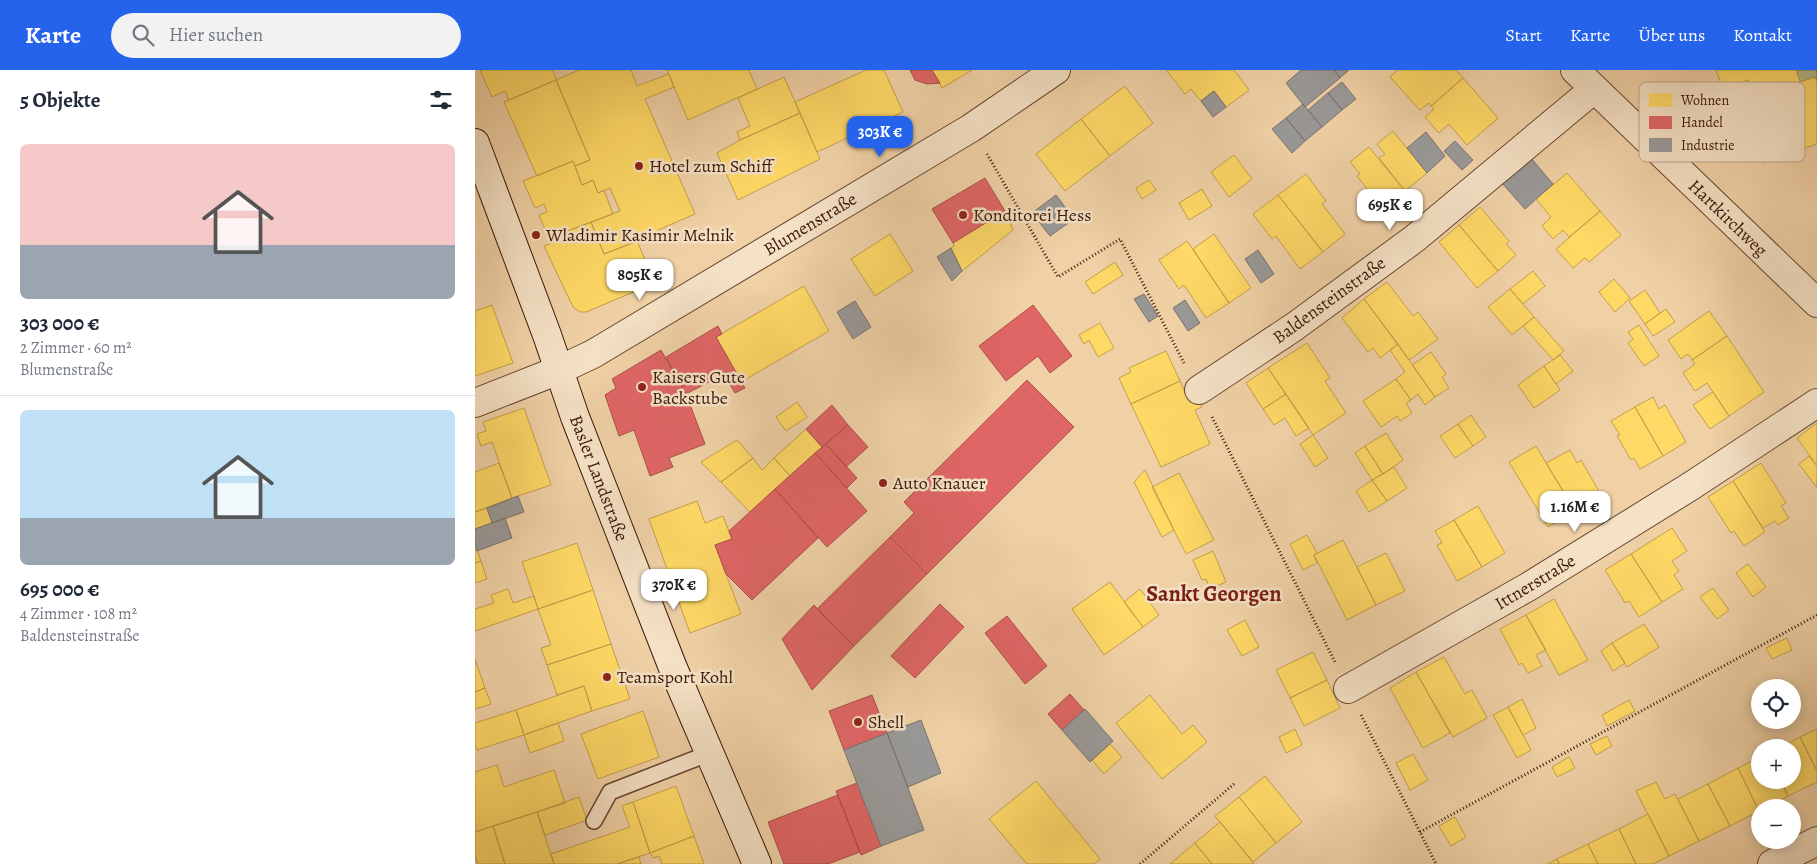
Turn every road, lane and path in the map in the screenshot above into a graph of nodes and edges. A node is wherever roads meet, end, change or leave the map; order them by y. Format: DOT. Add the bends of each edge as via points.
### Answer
graph roads {
  1 [pos="1056,70"];
  2 [pos="1585,80"];
  3 [pos="971,128"];
  4 [pos="1639,132"];
  5 [pos="475,143"];
  6 [pos="1670,162"];
  7 [pos="1817,304"];
  8 [pos="559,370"];
  9 [pos="1199,390"];
  10 [pos="475,403"];
  11 [pos="1817,403"];
  12 [pos="1817,615"];
  13 [pos="1348,688"];
  14 [pos="710,753"];
  15 [pos="1235,784"];
  16 [pos="594,821"];
  17 [pos="1420,832"];
  18 [pos="1817,841"];
  19 [pos="757,864"];
  20 [pos="1141,864"];
  21 [pos="1436,864"];
  22 [pos="1772,864"];
  1 -- 3 [label="street, Blumenstraße"];
  2 -- 4 [label="street, Hartkirchweg"];
  2 -- 9 [label="street, Baldensteinstraße" via="1413,239 1294,327"];
  3 -- 8 [label="street, Blumenstraße" via="601,349"];
  3 -- 9 [label="path" via="1058,277 1120,239"];
  5 -- 8 [label="street, Basler Landstraße"];
  6 -- 7 [label="street, Hartkirchweg"];
  8 -- 10 [label="street, Blumenstraße"];
  8 -- 14 [label="street, Basler Landstraße" via="659,631"];
  9 -- 13 [label="path"];
  11 -- 13 [label="street, Ittnerstraße" via="1528,587"];
  12 -- 17 [label="path"];
  13 -- 17 [label="path"];
  14 -- 16 [label="lane" via="610,792"];
  14 -- 19 [label="street, Basler Landstraße"];
  15 -- 20 [label="path"];
  17 -- 21 [label="path"];
  18 -- 22 [label="street"];
}
